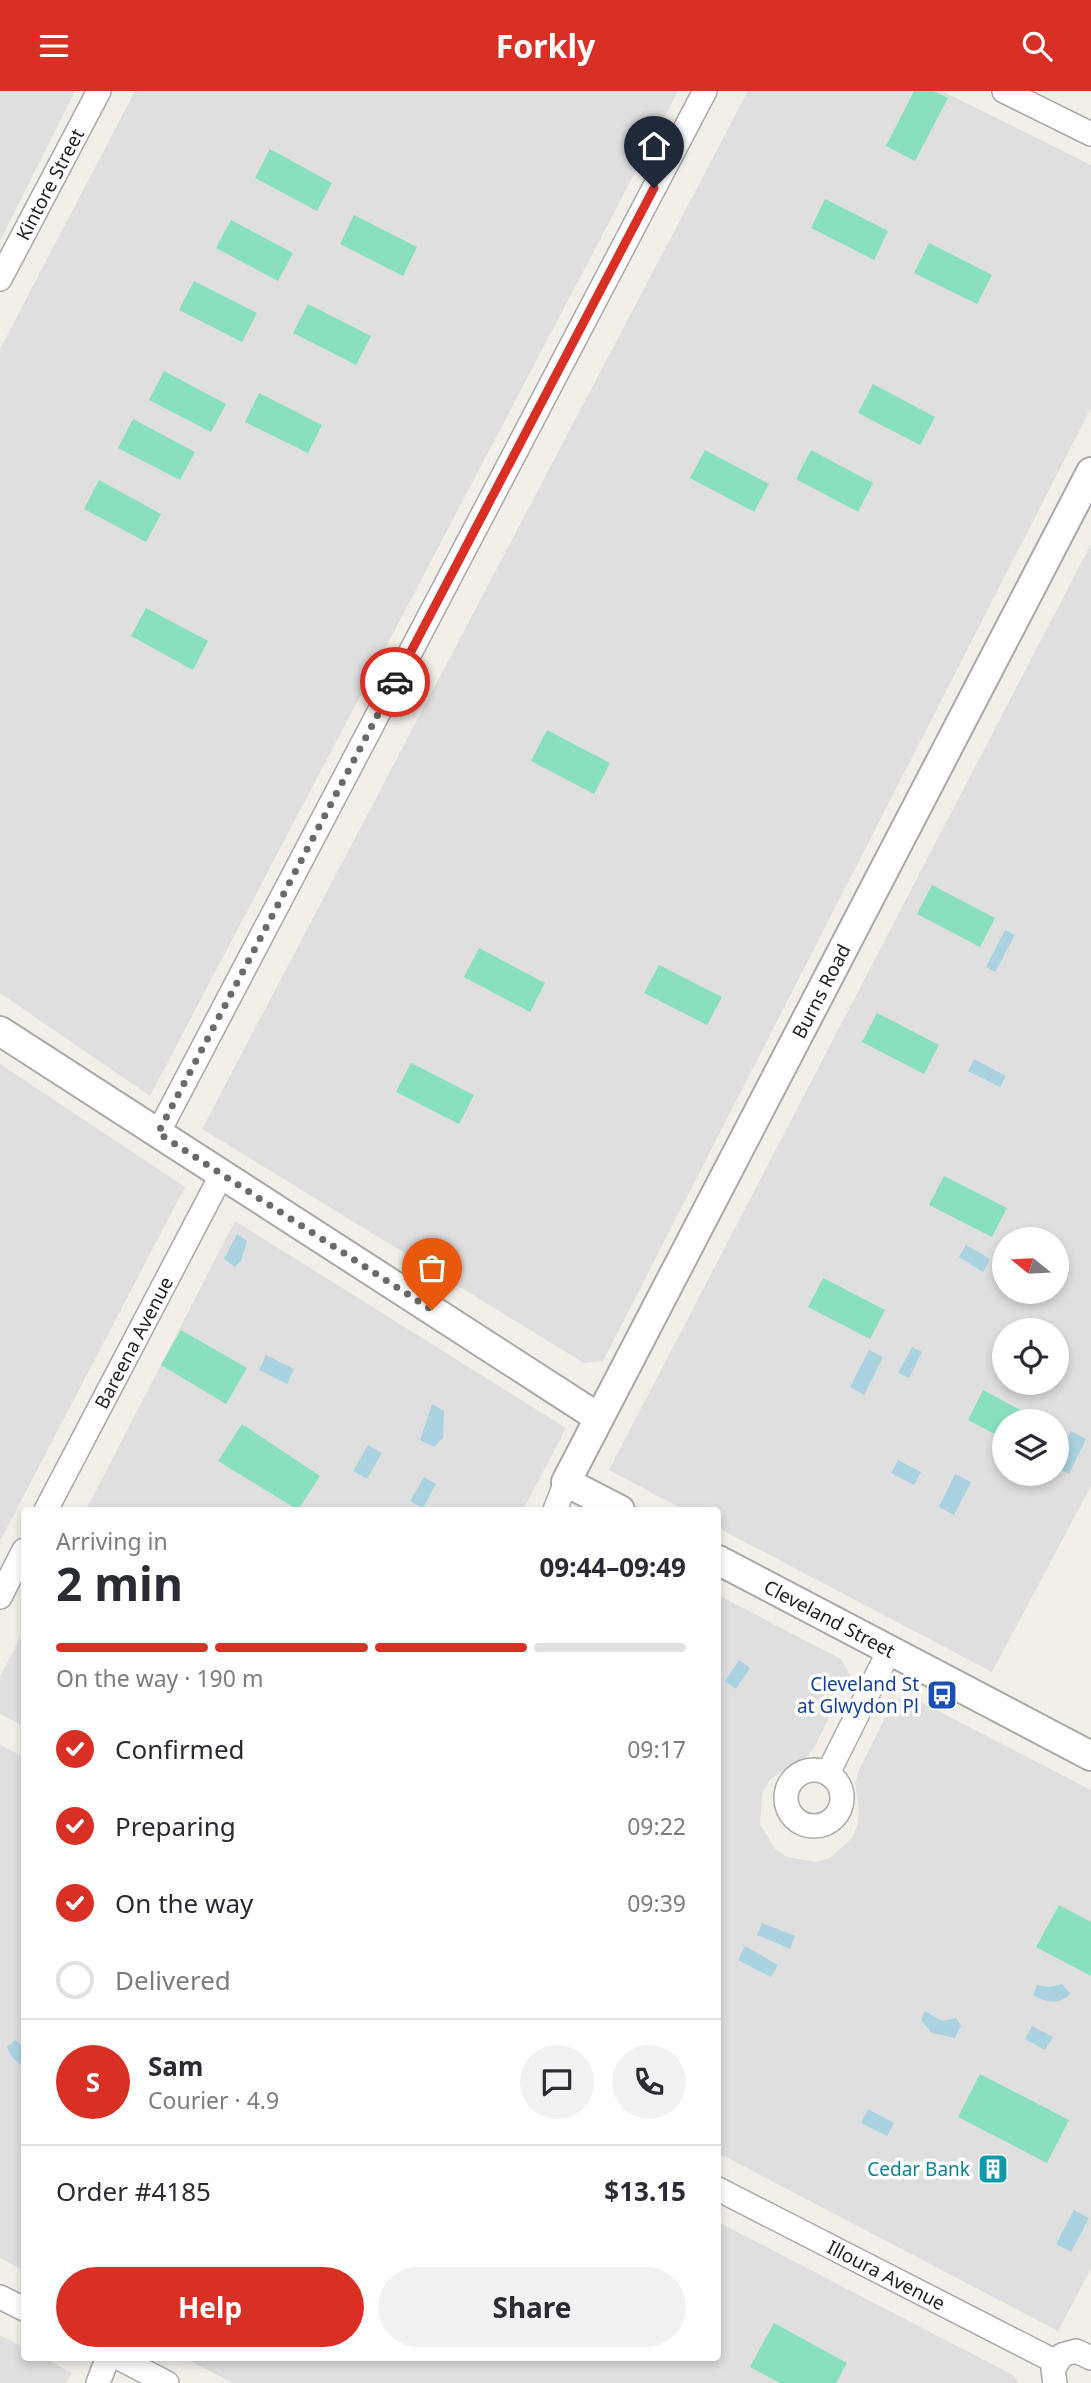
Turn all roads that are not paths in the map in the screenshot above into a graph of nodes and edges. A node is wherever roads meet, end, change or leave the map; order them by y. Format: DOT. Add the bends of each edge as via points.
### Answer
graph roads {
  1 [pos="99,91"];
  2 [pos="705,91"];
  3 [pos="1004,91"];
  4 [pos="1091,134"];
  5 [pos="0,279"];
  6 [pos="1091,473"];
  7 [pos="0,1031"];
  8 [pos="158,1133"];
  9 [pos="222,1174"];
  10 [pos="599,1418"];
  11 [pos="566,1482"];
  12 [pos="48,1507"];
  13 [pos="556,1507"];
  14 [pos="614,1507"];
  15 [pos="21,1557"];
  16 [pos="721,1562"];
  17 [pos="0,1597"];
  18 [pos="890,1649"];
  19 [pos="1091,1756"];
  20 [pos="828,1773"];
  21 [pos="721,2191"];
  22 [pos="0,2297"];
  23 [pos="21,2308"];
  24 [pos="1090,2351"];
  25 [pos="106,2361"];
  26 [pos="125,2361"];
  27 [pos="1056,2372"];
  28 [pos="98,2383"];
  29 [pos="166,2383"];
  1 -- 5 [label="street, Kintore Street"];
  2 -- 8 [label="street"];
  3 -- 4 [label="street"];
  6 -- 10 [label="street, Burns Road"];
  7 -- 8 [label="street"];
  8 -- 9 [label="street"];
  9 -- 10 [label="street"];
  9 -- 12 [label="street, Bareena Avenue"];
  10 -- 11 [label="street, Burns Road"];
  11 -- 13 [label="street, Burns Road"];
  11 -- 14 [label="street"];
  15 -- 17 [label="street"];
  16 -- 18 [label="street, Cleveland Street"];
  18 -- 19 [label="street, Cleveland Street"];
  18 -- 20 [label="street"];
  21 -- 27 [label="street, Illoura Avenue"];
  22 -- 23 [label="street"];
  24 -- 27 [label="street" via="1067,2352"];
  25 -- 28 [label="street"];
  26 -- 29 [label="street"];
}
